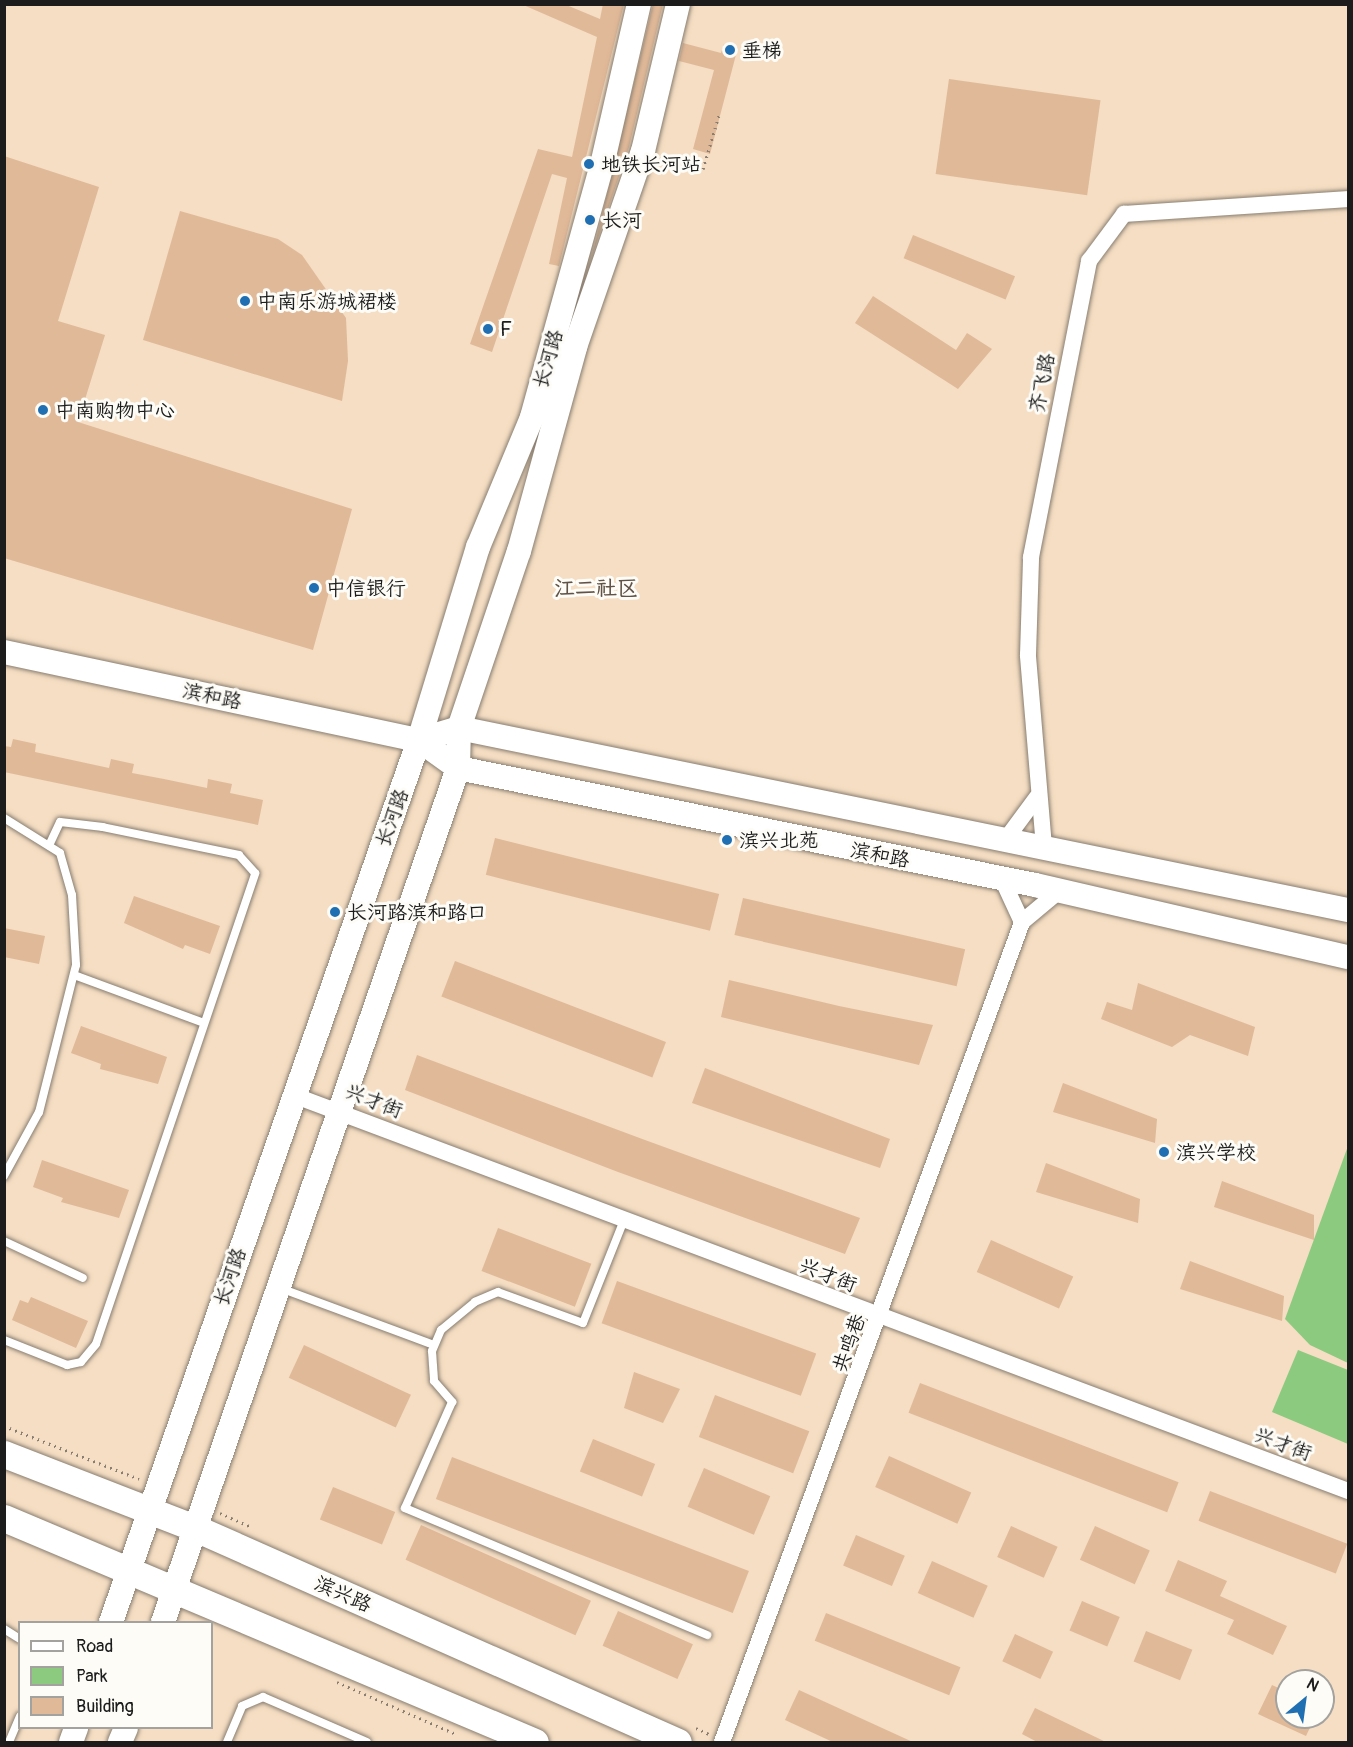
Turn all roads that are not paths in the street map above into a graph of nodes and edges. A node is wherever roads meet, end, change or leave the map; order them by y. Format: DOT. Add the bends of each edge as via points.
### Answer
graph roads {
  1 [pos="639,4"];
  2 [pos="678,4"];
  3 [pos="1348,199"];
  4 [pos="4,652"];
  5 [pos="459,728"];
  6 [pos="419,740"];
  7 [pos="458,768"];
  8 [pos="1037,797"];
  9 [pos="4,818"];
  10 [pos="1006,839"];
  11 [pos="49,846"];
  12 [pos="1044,847"];
  13 [pos="1002,879"];
  14 [pos="1059,891"];
  15 [pos="1348,910"];
  16 [pos="1023,922"];
  17 [pos="1348,957"];
  18 [pos="74,975"];
  19 [pos="201,1022"];
  20 [pos="293,1095"];
  21 [pos="338,1110"];
  22 [pos="4,1176"];
  23 [pos="624,1220"];
  24 [pos="4,1241"];
  25 [pos="82,1278"];
  26 [pos="277,1287"];
  27 [pos="881,1318"];
  28 [pos="4,1340"];
  29 [pos="435,1346"];
  30 [pos="4,1454"];
  31 [pos="1348,1491"];
  32 [pos="149,1510"];
  33 [pos="4,1518"];
  34 [pos="195,1528"];
  35 [pos="129,1570"];
  36 [pos="176,1586"];
  37 [pos="112,1621"];
  38 [pos="164,1621"];
  39 [pos="4,1629"];
  40 [pos="707,1635"];
  41 [pos="18,1638"];
  42 [pos="18,1721"];
  43 [pos="126,1729"];
  44 [pos="9,1743"];
  45 [pos="120,1743"];
  46 [pos="227,1743"];
  47 [pos="367,1743"];
  48 [pos="535,1743"];
  49 [pos="678,1743"];
  50 [pos="722,1743"];
  1 -- 6 [label="main road, 长河路" via="602,165 532,417 478,547"];
  2 -- 5 [label="main road, 长河路" via="643,151 575,347 519,551"];
  3 -- 8 [label="street, 齐飞路" via="1124,214 1089,261 1030,557 1028,655"];
  4 -- 6 [label="main road, 滨和路"];
  5 -- 6 [label="main road, 滨和路"];
  5 -- 7 [label="main road, 长河路"];
  5 -- 10 [label="main road, 滨和路"];
  6 -- 7 [label="main road, 滨和路"];
  6 -- 20 [label="main road, 长河路"];
  7 -- 13 [label="main road, 滨和路"];
  7 -- 21 [label="main road, 长河路"];
  8 -- 10 [label="street"];
  8 -- 12 [label="street, 齐飞路"];
  9 -- 11 [label="lane"];
  10 -- 12 [label="main road, 滨和路"];
  11 -- 18 [label="lane" via="60,853 72,895"];
  11 -- 19 [label="lane" via="60,822 103,827 239,855 255,873 213,1002"];
  12 -- 15 [label="main road, 滨和路"];
  13 -- 14 [label="main road, 滨和路"];
  13 -- 16 [label="street"];
  14 -- 16 [label="street, 共鸣巷"];
  14 -- 17 [label="main road, 滨和路"];
  16 -- 27 [label="street, 共鸣巷"];
  18 -- 19 [label="lane"];
  18 -- 22 [label="lane" via="39,1112"];
  19 -- 28 [label="lane" via="96,1344 81,1362 68,1365"];
  20 -- 21 [label="street, 兴才街"];
  20 -- 32 [label="main road, 长河路"];
  21 -- 23 [label="street, 兴才街"];
  21 -- 26 [label="main road, 长河路"];
  23 -- 27 [label="street, 兴才街"];
  23 -- 29 [label="lane" via="583,1323 498,1292 458,1314 441,1329"];
  24 -- 25 [label="lane"];
  26 -- 29 [label="lane"];
  26 -- 34 [label="main road, 长河路"];
  27 -- 31 [label="street, 兴才街"];
  27 -- 50 [label="street, 共鸣巷"];
  29 -- 40 [label="lane" via="434,1381 452,1402 405,1508"];
  30 -- 32 [label="main road, 滨兴路"];
  32 -- 34 [label="main road, 滨兴路"];
  32 -- 35 [label="main road, 长河路"];
  33 -- 35 [label="main road"];
  34 -- 36 [label="main road, 长河路"];
  34 -- 49 [label="main road, 滨兴路"];
  35 -- 36 [label="main road"];
  35 -- 37 [label="main road, 长河路"];
  36 -- 38 [label="main road, 长河路"];
  36 -- 48 [label="main road"];
  39 -- 41 [label="lane"];
  42 -- 44 [label="lane"];
  43 -- 45 [label="main road"];
  46 -- 47 [label="lane" via="242,1706 263,1696"];
}
